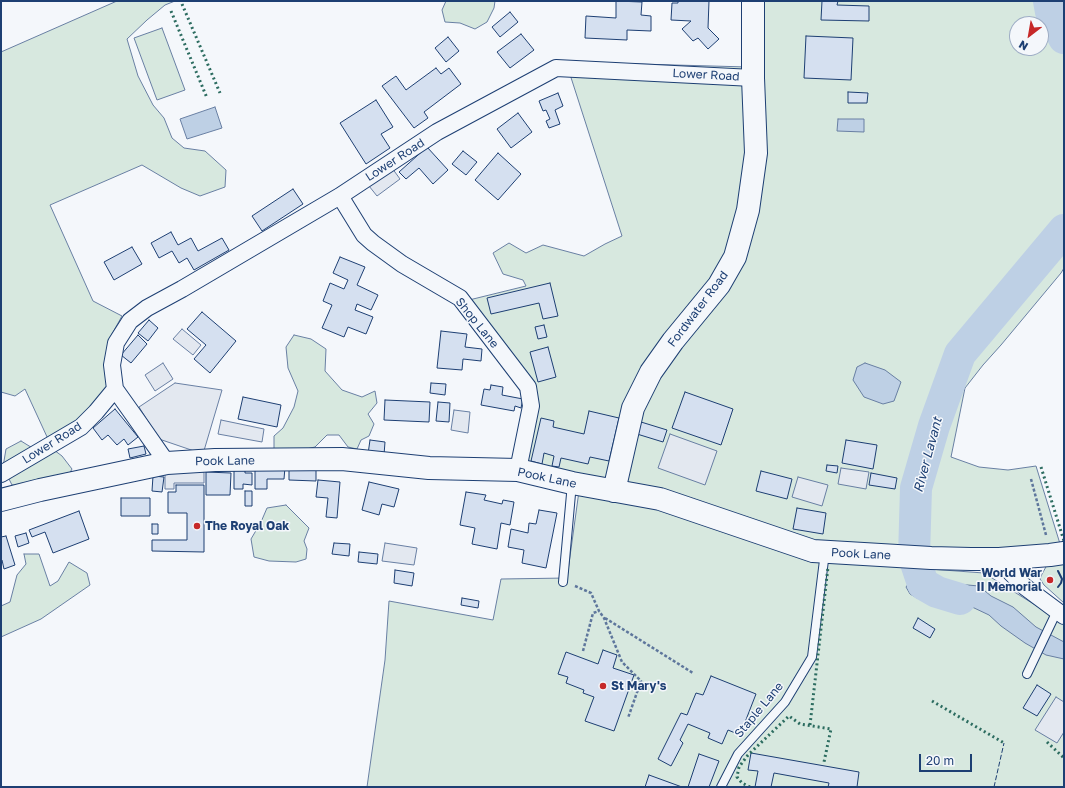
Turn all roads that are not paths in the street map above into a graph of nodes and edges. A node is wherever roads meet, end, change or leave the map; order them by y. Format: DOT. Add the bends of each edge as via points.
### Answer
graph roads {
  1 [pos="753,1"];
  2 [pos="753,78"];
  3 [pos="340,196"];
  4 [pos="115,389"];
  5 [pos="167,463"];
  6 [pos="518,470"];
  7 [pos="1,474"];
  8 [pos="572,483"];
  9 [pos="614,491"];
  10 [pos="1,500"];
  11 [pos="824,552"];
  12 [pos="1057,554"];
  13 [pos="999,559"];
  14 [pos="563,582"];
  15 [pos="1060,613"];
  16 [pos="1027,674"];
  17 [pos="721,787"];
  1 -- 2 [label="street, Fordwater Road"];
  2 -- 3 [label="street, Lower Road" via="556,68 437,132"];
  2 -- 9 [label="street, Fordwater Road" via="756,153 748,210 735,257 719,284 651,372 633,408"];
  3 -- 4 [label="street, Lower Road" via="130,320 116,343 112,365"];
  3 -- 6 [label="street, Shop Lane" via="364,235 373,243 402,264 460,298 528,387 532,406"];
  4 -- 5 [label="street, Lower Road"];
  4 -- 7 [label="street, Lower Road" via="81,426"];
  5 -- 6 [label="street, Pook Lane" via="342,459 429,468"];
  5 -- 10 [label="street, Pook Lane"];
  6 -- 8 [label="street, Pook Lane"];
  8 -- 9 [label="street, Pook Lane"];
  8 -- 14 [label="lane"];
  9 -- 11 [label="street, Pook Lane" via="660,499 813,552"];
  11 -- 13 [label="street, Pook Lane"];
  11 -- 17 [label="lane, Staple Lane" via="812,657 785,702 738,754"];
  12 -- 13 [label="street, Pook Lane"];
  13 -- 15 [label="street" via="1025,587"];
  15 -- 16 [label="lane" via="1050,627"];
}
